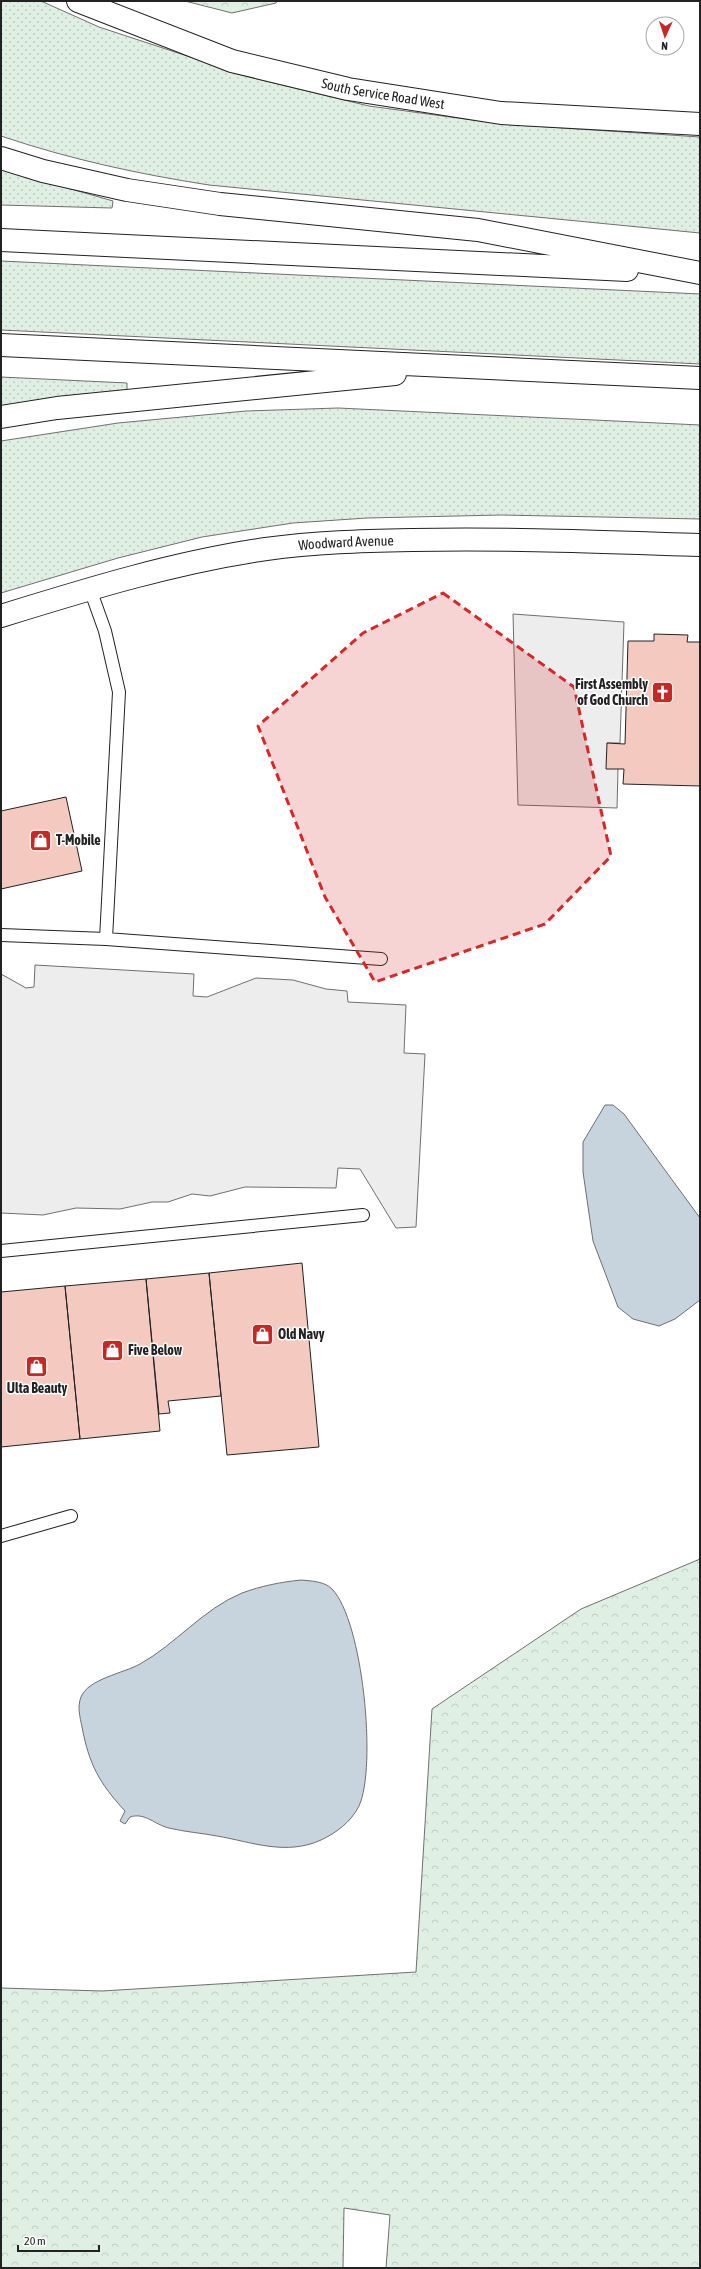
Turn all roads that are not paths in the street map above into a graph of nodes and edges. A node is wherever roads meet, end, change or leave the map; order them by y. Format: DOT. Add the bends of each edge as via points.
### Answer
graph roads {
  1 [pos="78,1"];
  2 [pos="700,124"];
  3 [pos="1,158"];
  4 [pos="1,240"];
  5 [pos="700,273"];
  6 [pos="1,345"];
  7 [pos="471,366"];
  8 [pos="700,378"];
  9 [pos="1,417"];
  10 [pos="700,545"];
  11 [pos="90,589"];
  12 [pos="1,616"];
  13 [pos="1,935"];
  14 [pos="106,939"];
  15 [pos="381,959"];
  16 [pos="363,1215"];
  17 [pos="1,1251"];
  18 [pos="71,1516"];
  19 [pos="1,1536"];
  1 -- 2 [label="main road, South Service Road West" via="232,61 348,89 501,113"];
  3 -- 5 [label="main road" via="43,171 127,190 220,204 478,230"];
  4 -- 5 [label="main road"];
  6 -- 7 [label="main road"];
  7 -- 8 [label="main road"];
  7 -- 9 [label="main road" via="57,408"];
  10 -- 11 [label="main road, Woodward Avenue" via="500,538 344,541 267,549 191,563"];
  11 -- 12 [label="main road, Woodward Avenue"];
  11 -- 14 [label="lane" via="105,631 119,692"];
  13 -- 14 [label="lane"];
  14 -- 15 [label="lane"];
  16 -- 17 [label="lane"];
  18 -- 19 [label="lane"];
}
